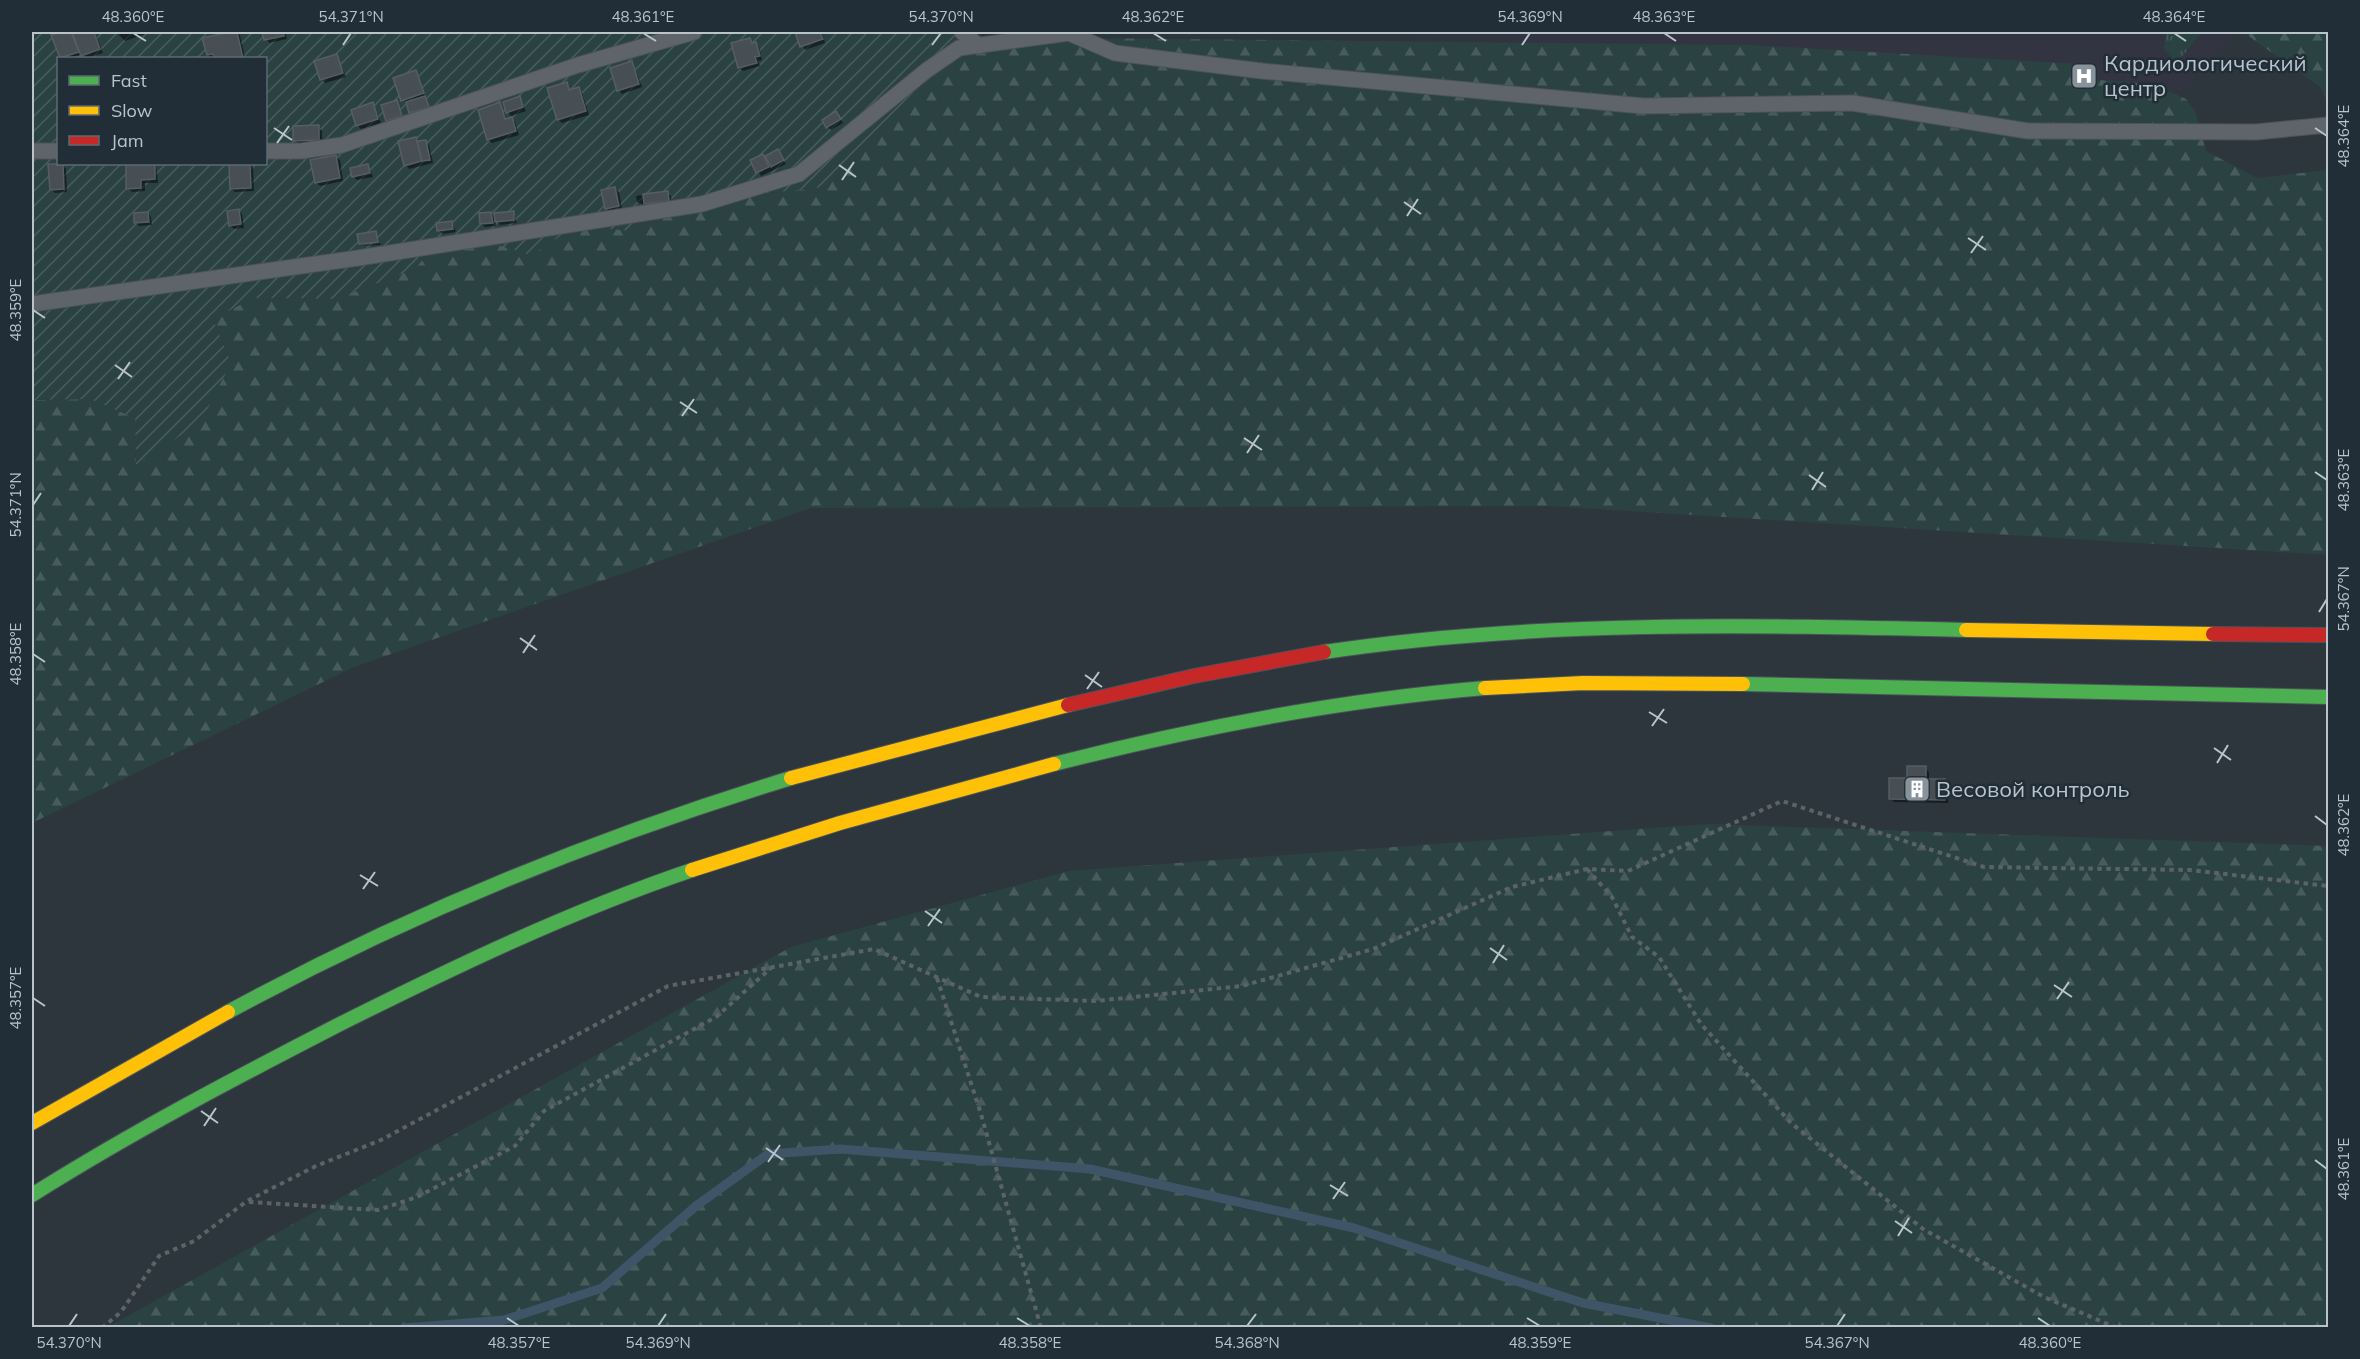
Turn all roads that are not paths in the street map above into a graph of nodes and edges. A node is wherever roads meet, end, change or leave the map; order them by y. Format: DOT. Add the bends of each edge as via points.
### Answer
graph roads {
  1 [pos="694,32"];
  2 [pos="962,32"];
  3 [pos="1070,32"];
  4 [pos="979,46"];
  5 [pos="2328,125"];
  6 [pos="32,151"];
  7 [pos="57,151"];
  8 [pos="267,151"];
  9 [pos="32,304"];
  10 [pos="2328,635"];
  11 [pos="2328,697"];
  12 [pos="32,1123"];
  13 [pos="32,1195"];
  1 -- 8 [label="lane" via="578,64 342,145"];
  2 -- 4 [label="lane"];
  3 -- 4 [label="lane"];
  3 -- 5 [label="lane" via="1115,52 1262,71 1643,106 1852,103 2028,131 2256,132"];
  4 -- 9 [label="lane" via="959,48 927,70 799,174 702,204"];
  6 -- 7 [label="lane"];
  10 -- 12 [label="highway" via="1686,624 1474,634 1315,653 1143,686 908,745 700,808 561,856 446,904 291,980 159,1048"];
  11 -- 13 [label="highway" via="1743,684 1566,684 1461,690 1345,705 1075,758 908,802 721,860 580,912 458,964 243,1074"];
}
